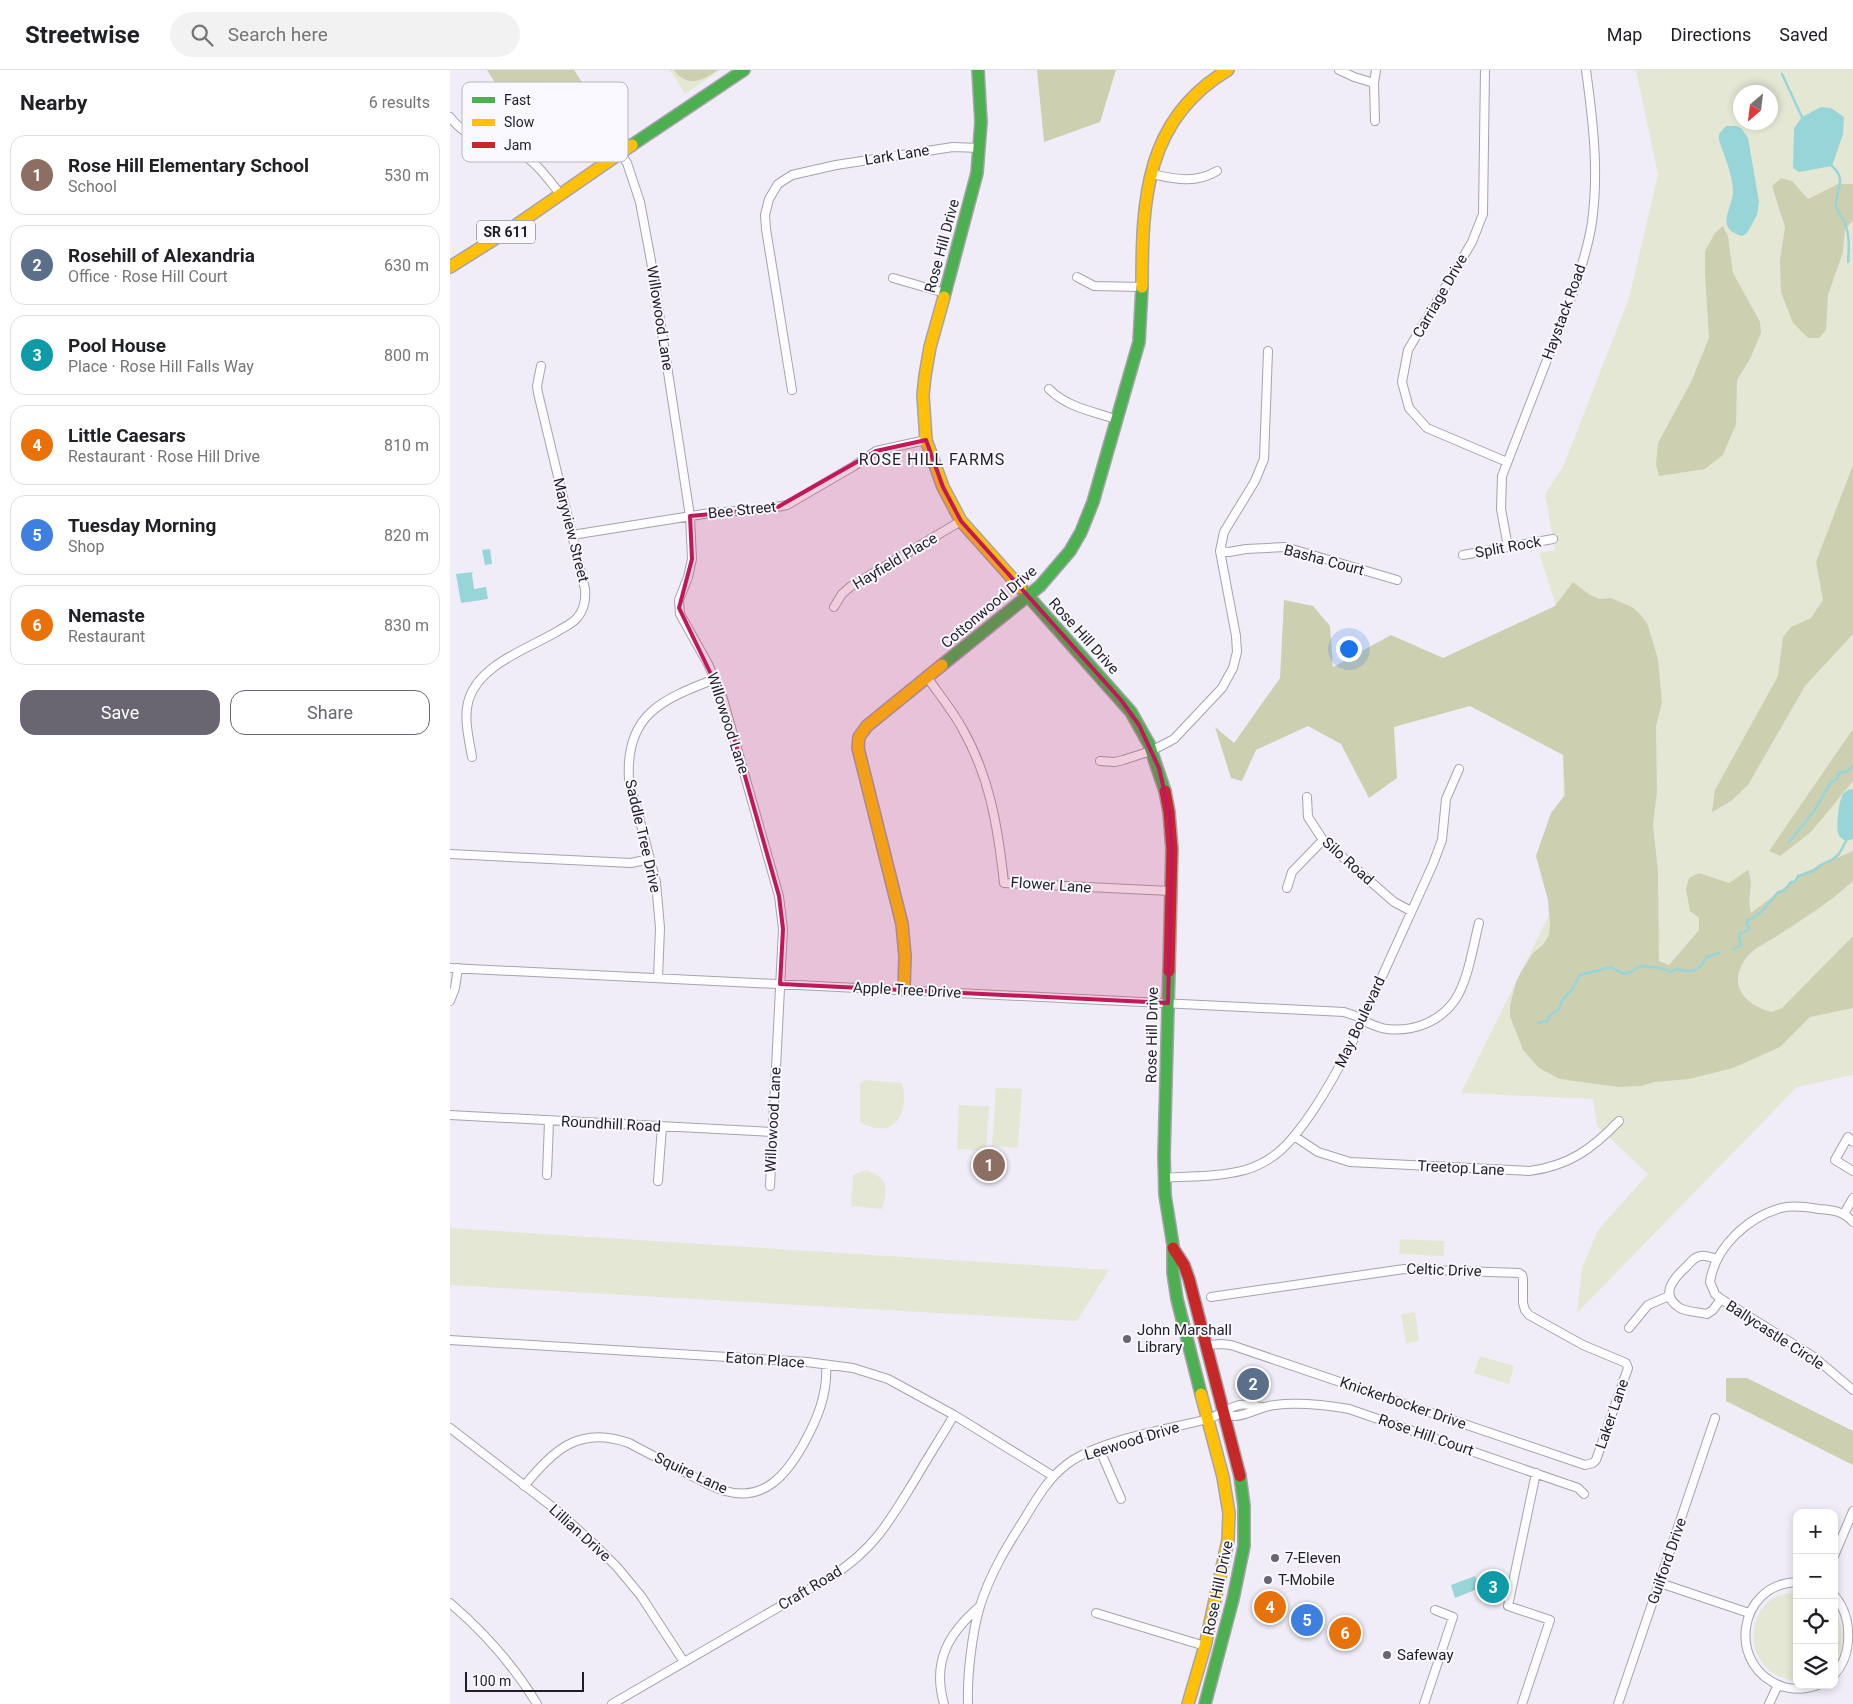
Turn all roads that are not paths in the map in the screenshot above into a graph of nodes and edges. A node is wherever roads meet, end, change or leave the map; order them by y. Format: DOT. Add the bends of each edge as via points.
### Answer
graph roads {
  1 [pos="744,70"];
  2 [pos="978,70"];
  3 [pos="1228,70"];
  4 [pos="1339,70"];
  5 [pos="1376,70"];
  6 [pos="1485,70"];
  7 [pos="1586,70"];
  8 [pos="1374,83"];
  9 [pos="450,117"];
  10 [pos="1375,121"];
  11 [pos="462,130"];
  12 [pos="628,148"];
  13 [pos="980,148"];
  14 [pos="534,162"];
  15 [pos="607,162"];
  16 [pos="626,162"];
  17 [pos="1217,172"];
  18 [pos="1152,174"];
  19 [pos="561,195"];
  20 [pos="450,267"];
  21 [pos="1077,277"];
  22 [pos="893,278"];
  23 [pos="1142,286"];
  24 [pos="945,293"];
  25 [pos="1268,350"];
  26 [pos="540,366"];
  27 [pos="1049,389"];
  28 [pos="792,390"];
  29 [pos="1118,420"];
  30 [pos="926,440"];
  31 [pos="1507,462"];
  32 [pos="690,516"];
  33 [pos="961,521"];
  34 [pos="572,535"];
  35 [pos="1553,539"];
  36 [pos="1508,547"];
  37 [pos="1220,551"];
  38 [pos="1463,555"];
  39 [pos="1397,580"];
  40 [pos="1028,596"];
  41 [pos="834,607"];
  42 [pos="927,677"];
  43 [pos="715,679"];
  44 [pos="1151,751"];
  45 [pos="472,757"];
  46 [pos="1100,761"];
  47 [pos="1459,770"];
  48 [pos="1307,797"];
  49 [pos="1323,840"];
  50 [pos="450,854"];
  51 [pos="650,859"];
  52 [pos="1287,888"];
  53 [pos="1170,891"];
  54 [pos="1411,911"];
  55 [pos="1479,923"];
  56 [pos="454,968"];
  57 [pos="658,978"];
  58 [pos="780,984"];
  59 [pos="904,990"];
  60 [pos="450,1001"];
  61 [pos="1168,1004"];
  62 [pos="1362,1019"];
  63 [pos="450,1116"];
  64 [pos="549,1121"];
  65 [pos="1619,1121"];
  66 [pos="662,1126"];
  67 [pos="772,1132"];
  68 [pos="1294,1136"];
  69 [pos="1853,1142"];
  70 [pos="1853,1171"];
  71 [pos="547,1175"];
  72 [pos="1164,1178"];
  73 [pos="658,1182"];
  74 [pos="770,1186"];
  75 [pos="1853,1198"];
  76 [pos="1844,1214"];
  77 [pos="1853,1222"];
  78 [pos="1173,1248"];
  79 [pos="1716,1259"];
  80 [pos="1669,1296"];
  81 [pos="1211,1297"];
  82 [pos="1721,1299"];
  83 [pos="1629,1328"];
  84 [pos="450,1340"];
  85 [pos="1207,1345"];
  86 [pos="826,1365"];
  87 [pos="1628,1368"];
  88 [pos="1853,1390"];
  89 [pos="954,1415"];
  90 [pos="1216,1416"];
  91 [pos="1715,1418"];
  92 [pos="450,1428"];
  93 [pos="1099,1448"];
  94 [pos="1596,1460"];
  95 [pos="1536,1473"];
  96 [pos="1053,1476"];
  97 [pos="524,1486"];
  98 [pos="1584,1494"];
  99 [pos="1121,1499"];
  100 [pos="1853,1512"];
  101 [pos="1835,1554"];
  102 [pos="1793,1582"];
  103 [pos="1660,1583"];
  104 [pos="1838,1599"];
  105 [pos="450,1603"];
  106 [pos="979,1607"];
  107 [pos="1435,1610"];
  108 [pos="1096,1613"];
  109 [pos="1750,1613"];
  110 [pos="1204,1646"];
  111 [pos="1851,1658"];
  112 [pos="684,1662"];
  113 [pos="1838,1672"];
  114 [pos="1778,1684"];
  115 [pos="1793,1688"];
  116 [pos="537,1704"];
  117 [pos="612,1704"];
  118 [pos="944,1704"];
  119 [pos="968,1704"];
  120 [pos="1188,1704"];
  121 [pos="1205,1704"];
  122 [pos="1424,1704"];
  123 [pos="1522,1704"];
  124 [pos="1618,1704"];
  125 [pos="1769,1704"];
  1 -- 12 [label="street, SR 611"];
  2 -- 13 [label="street, Rose Hill Drive"];
  3 -- 18 [label="street, Cottonwood Drive" via="1207,82 1182,107 1164,139"];
  4 -- 8 [label="street"];
  5 -- 8 [label="street"];
  6 -- 31 [label="street, Carriage Drive" via="1483,214 1472,242 1408,350 1402,382 1409,408 1427,428"];
  7 -- 31 [label="street, Haystack Road" via="1596,163 1590,232 1576,285"];
  8 -- 10 [label="street"];
  9 -- 11 [label="street"];
  13 -- 24 [label="street, Rose Hill Drive" via="974,189"];
  13 -- 28 [label="street, Lark Lane" via="953,147 815,169 792,175 778,184 765,215"];
  14 -- 19 [label="street"];
  15 -- 19 [label="street, SR 611"];
  16 -- 32 [label="street, Willowood Lane" via="640,202 651,262"];
  17 -- 18 [label="street" via="1194,180"];
  18 -- 23 [label="street, Cottonwood Drive" via="1143,221"];
  19 -- 20 [label="street, SR 611"];
  21 -- 23 [label="street" via="1094,286"];
  22 -- 24 [label="street"];
  23 -- 29 [label="street, Cottonwood Drive" via="1139,342"];
  24 -- 30 [label="street, Rose Hill Drive" via="925,376"];
  25 -- 37 [label="street" via="1264,459 1255,481 1224,532"];
  26 -- 34 [label="street, Maryview Street" via="538,393"];
  27 -- 29 [label="street" via="1069,404"];
  29 -- 40 [label="street, Cottonwood Drive" via="1081,532 1058,567"];
  30 -- 32 [label="street, Bee Street" via="876,451 846,471 776,508"];
  30 -- 33 [label="street, Rose Hill Drive" via="943,487"];
  31 -- 36 [label="street, Haystack Road" via="1500,496"];
  32 -- 34 [label="street, Bee Street"];
  32 -- 43 [label="street, Willowood Lane" via="692,559 679,608"];
  33 -- 40 [label="street, Rose Hill Drive"];
  33 -- 41 [label="street, Hayfield Place" via="850,587"];
  34 -- 45 [label="street, Maryview Street" via="585,589 584,606 570,624 493,667 478,680 468,708"];
  35 -- 36 [label="street, Split Rock"];
  36 -- 38 [label="street, Split Rock"];
  37 -- 39 [label="street, Basha Court" via="1285,547"];
  37 -- 44 [label="street" via="1236,636 1233,668 1222,688 1174,739"];
  40 -- 42 [label="street, Cottonwood Drive"];
  40 -- 44 [label="street, Rose Hill Drive" via="1121,700 1139,725"];
  42 -- 53 [label="street, Flower Lane" via="962,728 984,775 999,836 1004,883"];
  42 -- 59 [label="street, Cottonwood Drive" via="855,736 902,924"];
  43 -- 51 [label="street, Saddle Tree Drive" via="661,703 645,718 633,739 629,779"];
  43 -- 58 [label="street, Willowood Lane" via="779,896 783,929"];
  44 -- 46 [label="street" via="1115,762"];
  44 -- 53 [label="street, Rose Hill Drive" via="1162,777 1170,816"];
  47 -- 54 [label="street, May Boulevard" via="1446,799 1438,852"];
  48 -- 49 [label="street, Silo Road" via="1308,817"];
  49 -- 52 [label="street" via="1292,872"];
  49 -- 54 [label="street, Silo Road" via="1394,902"];
  50 -- 51 [label="street" via="631,863"];
  51 -- 57 [label="street, Saddle Tree Drive" via="659,907"];
  53 -- 61 [label="street, Rose Hill Drive"];
  54 -- 62 [label="street, May Boulevard"];
  55 -- 62 [label="street, Apple Tree Drive" via="1464,980 1455,1000 1442,1015 1428,1024 1409,1029 1386,1030"];
  56 -- 57 [label="street, Apple Tree Drive"];
  56 -- 60 [label="street" via="455,988"];
  57 -- 58 [label="street, Apple Tree Drive"];
  58 -- 59 [label="street, Apple Tree Drive"];
  58 -- 67 [label="street, Willowood Lane"];
  59 -- 61 [label="street, Apple Tree Drive"];
  61 -- 62 [label="street, Apple Tree Drive" via="1344,1012"];
  61 -- 72 [label="street, Rose Hill Drive"];
  62 -- 68 [label="street, May Boulevard" via="1337,1071"];
  63 -- 64 [label="street, Roundhill Road"];
  64 -- 66 [label="street, Roundhill Road"];
  64 -- 71 [label="street"];
  65 -- 68 [label="street, Treetop Lane" via="1601,1140 1579,1155 1555,1166 1530,1171 1350,1162 1318,1152"];
  66 -- 67 [label="street, Roundhill Road"];
  66 -- 73 [label="street"];
  67 -- 74 [label="street, Willowood Lane"];
  68 -- 72 [label="street, May Boulevard" via="1275,1155 1247,1169"];
  69 -- 70 [label="street" via="1848,1137 1835,1160"];
  72 -- 78 [label="street, Rose Hill Drive"];
  75 -- 76 [label="street"];
  76 -- 77 [label="street, Ballycastle Circle"];
  76 -- 79 [label="street, Ballycastle Circle" via="1835,1210 1782,1208 1748,1224"];
  78 -- 85 [label="street, Rose Hill Drive" via="1189,1279"];
  78 -- 90 [label="street, Rose Hill Drive" via="1172,1273 1177,1299"];
  79 -- 80 [label="street" via="1703,1255 1697,1257 1671,1283"];
  79 -- 82 [label="street, Ballycastle Circle" via="1710,1282"];
  80 -- 82 [label="street, Ballycastle Circle" via="1681,1309 1707,1314"];
  80 -- 83 [label="street" via="1648,1305"];
  81 -- 87 [label="street, Celtic Drive" via="1404,1269 1519,1273 1523,1279 1523,1303 1529,1315 1583,1345 1626,1363"];
  82 -- 88 [label="street, Ballycastle Circle" via="1814,1357"];
  84 -- 86 [label="street, Eaton Place"];
  85 -- 90 [label="street, Rose Hill Drive"];
  85 -- 94 [label="street, Knickerbocker Drive" via="1231,1345 1585,1465"];
  86 -- 89 [label="street, Eaton Place" via="853,1368 888,1379"];
  86 -- 97 [label="street, Squire Lane" via="823,1398 813,1427 786,1472 763,1489 744,1494 725,1491 629,1443 600,1437 559,1449"];
  87 -- 94 [label="street, Laker Lane"];
  89 -- 96 [label="street, Eaton Place"];
  89 -- 112 [label="street, Craft Road" via="888,1523 862,1554 834,1575"];
  90 -- 93 [label="street, Leewood Drive"];
  90 -- 95 [label="street, Rose Hill Court" via="1234,1416 1282,1404 1349,1409"];
  90 -- 110 [label="street, Rose Hill Drive" via="1229,1527 1223,1568"];
  90 -- 121 [label="street, Rose Hill Drive" via="1242,1485 1245,1536 1233,1599"];
  91 -- 103 [label="street, Guilford Drive"];
  92 -- 97 [label="street, Lillian Drive"];
  93 -- 96 [label="street, Leewood Drive" via="1074,1459"];
  93 -- 99 [label="street"];
  95 -- 98 [label="street, Rose Hill Court" via="1578,1488"];
  95 -- 123 [label="street" via="1508,1606 1550,1620"];
  96 -- 106 [label="street, Leewood Drive" via="1007,1546"];
  97 -- 112 [label="street, Lillian Drive" via="576,1527 617,1567 650,1609"];
  100 -- 101 [label="street"];
  102 -- 109 [label="street" via="1767,1592"];
  103 -- 109 [label="street"];
  103 -- 124 [label="street, Guilford Drive"];
  104 -- 111 [label="street" via="1851,1621"];
  105 -- 116 [label="street" via="490,1642"];
  106 -- 118 [label="street, Leewood Drive" via="954,1633 944,1653 940,1677"];
  106 -- 119 [label="street, Leewood Drive" via="969,1669"];
  107 -- 122 [label="street" via="1453,1617"];
  108 -- 110 [label="street"];
  109 -- 114 [label="street" via="1745,1634 1749,1655 1760,1672"];
  110 -- 120 [label="street, Rose Hill Drive"];
  111 -- 113 [label="street"];
  112 -- 117 [label="street, Craft Road"];
  114 -- 115 [label="street"];
  114 -- 125 [label="street"];
}
